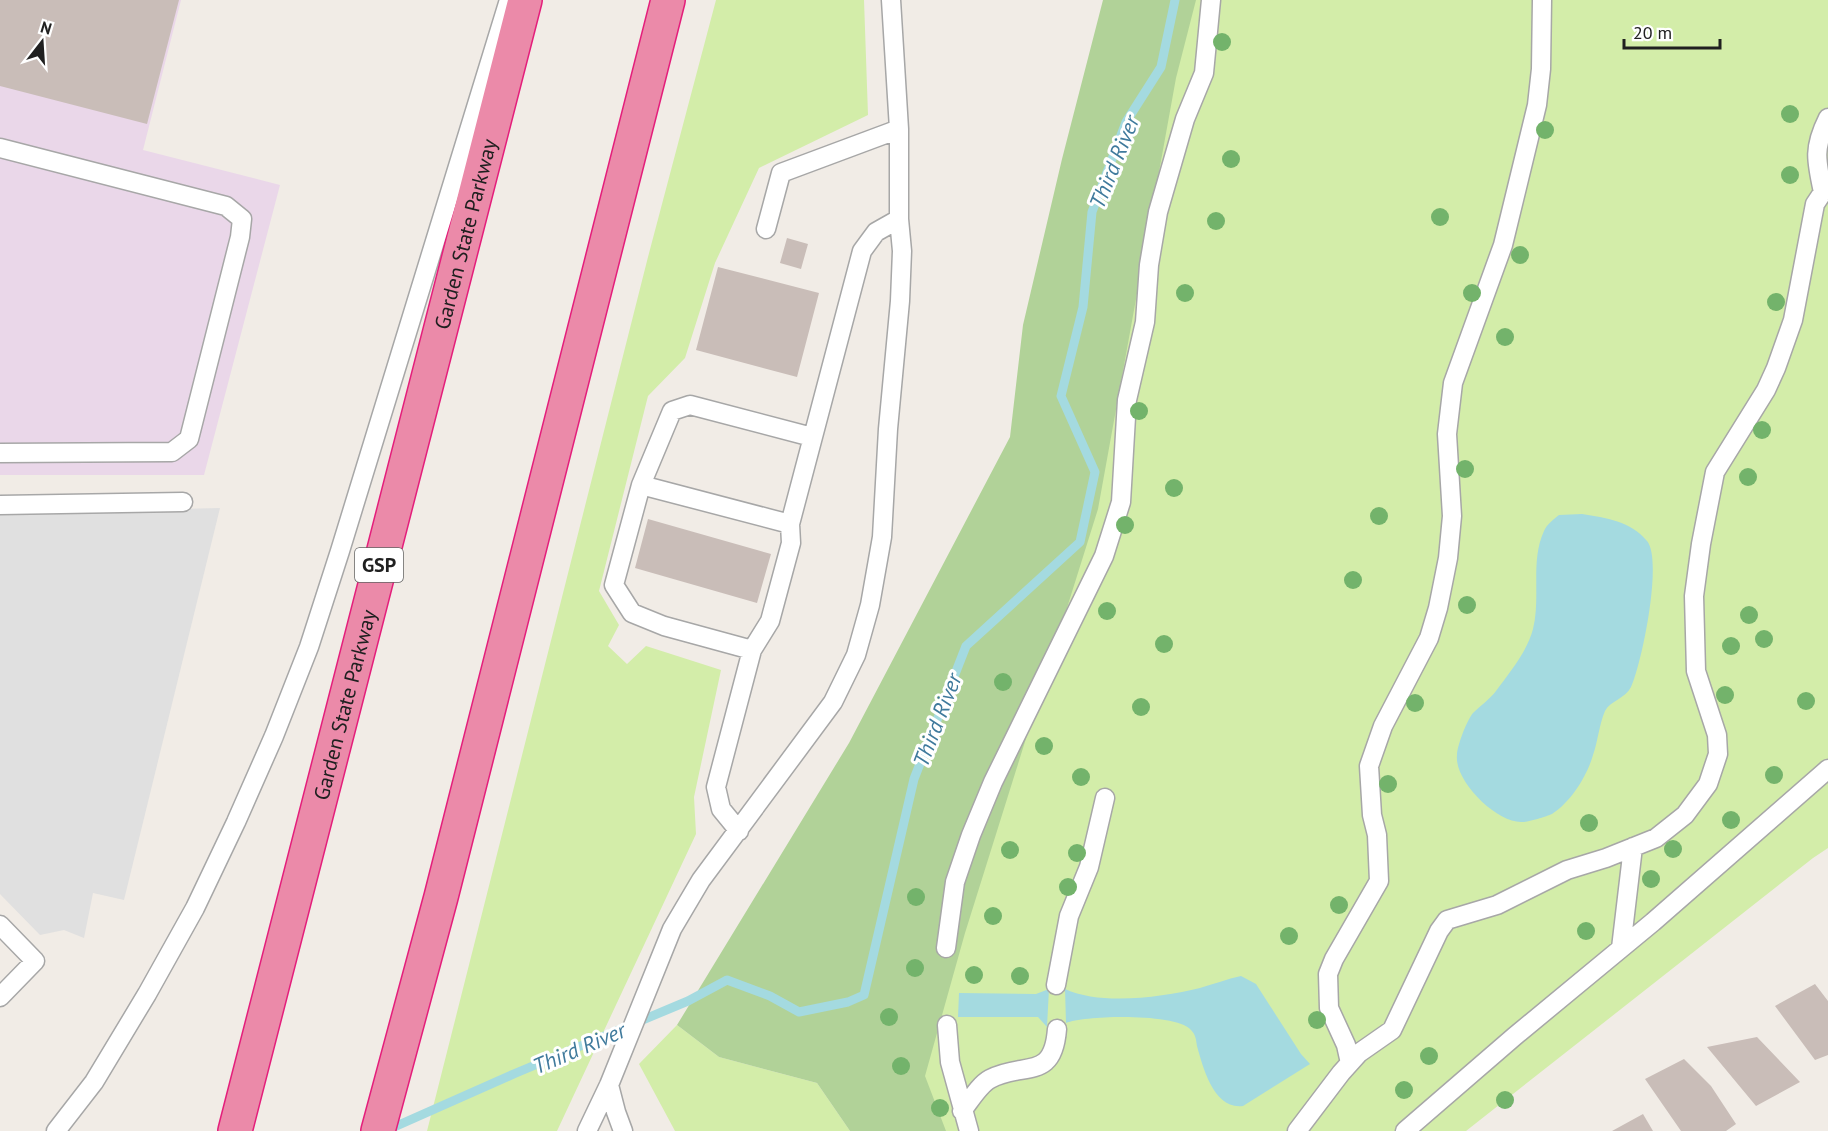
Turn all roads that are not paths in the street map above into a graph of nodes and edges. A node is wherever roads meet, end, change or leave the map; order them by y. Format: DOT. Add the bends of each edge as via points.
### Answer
graph roads {
  1 [pos="509,0"];
  2 [pos="525,0"];
  3 [pos="668,0"];
  4 [pos="891,0"];
  5 [pos="1211,0"];
  6 [pos="1542,0"];
  7 [pos="1828,118"];
  8 [pos="899,129"];
  9 [pos="0,148"];
  10 [pos="1825,191"];
  11 [pos="899,219"];
  12 [pos="766,229"];
  13 [pos="812,437"];
  14 [pos="0,453"];
  15 [pos="641,485"];
  16 [pos="183,502"];
  17 [pos="0,505"];
  18 [pos="790,524"];
  19 [pos="752,650"];
  20 [pos="1828,769"];
  21 [pos="1105,798"];
  22 [pos="739,831"];
  23 [pos="1633,847"];
  24 [pos="0,925"];
  25 [pos="946,948"];
  26 [pos="1621,948"];
  27 [pos="1056,985"];
  28 [pos="0,997"];
  29 [pos="947,1025"];
  30 [pos="1057,1029"];
  31 [pos="1350,1063"];
  32 [pos="609,1085"];
  33 [pos="963,1111"];
  34 [pos="380,1123"];
  35 [pos="57,1131"];
  36 [pos="235,1131"];
  37 [pos="587,1131"];
  38 [pos="623,1131"];
  39 [pos="969,1131"];
  40 [pos="1297,1131"];
  41 [pos="1405,1131"];
  1 -- 35 [label="lane" via="309,647 274,736 195,908 94,1082"];
  2 -- 36 [label="highway, Garden State Parkway / GSP"];
  3 -- 34 [label="highway"];
  4 -- 8 [label="lane"];
  5 -- 25 [label="lane" via="1204,73 1185,118 1158,212 1145,322 1127,400 1121,502 1104,556 993,782 971,836 955,882"];
  6 -- 31 [label="lane" via="1537,105 1503,245 1453,383 1447,434 1452,516 1438,608 1429,638 1383,726 1369,766 1378,881 1328,974 1329,1008"];
  7 -- 10 [label="lane" via="1819,137 1816,160"];
  8 -- 11 [label="lane"];
  8 -- 12 [label="lane" via="781,173"];
  9 -- 14 [label="lane" via="226,206 242,219 189,439 172,452"];
  10 -- 23 [label="lane" via="1815,204 1790,330 1766,390 1715,472 1704,524 1694,596 1696,671 1717,735 1718,754 1708,784 1685,815 1656,838"];
  11 -- 13 [label="lane" via="876,232 862,251"];
  11 -- 22 [label="lane" via="902,251 898,330 882,537 870,605 856,655 832,702"];
  13 -- 15 [label="lane" via="690,405 672,411"];
  13 -- 18 [label="lane"];
  15 -- 18 [label="lane"];
  15 -- 19 [label="lane" via="614,585 632,613"];
  16 -- 17 [label="lane"];
  18 -- 19 [label="lane" via="791,543 771,621"];
  19 -- 22 [label="lane" via="716,787 721,810"];
  20 -- 26 [label="lane"];
  21 -- 27 [label="lane" via="1089,867 1069,916"];
  22 -- 32 [label="lane" via="700,880 672,929"];
  23 -- 26 [label="lane"];
  23 -- 31 [label="lane" via="1567,870 1497,905 1447,920 1392,1030"];
  24 -- 28 [label="lane" via="35,961"];
  26 -- 41 [label="lane"];
  29 -- 33 [label="lane" via="950,1062"];
  30 -- 33 [label="lane" via="1056,1045 1049,1058 1036,1068 988,1080"];
  31 -- 40 [label="lane"];
  32 -- 37 [label="lane"];
  32 -- 38 [label="lane"];
  33 -- 39 [label="lane"];
}
